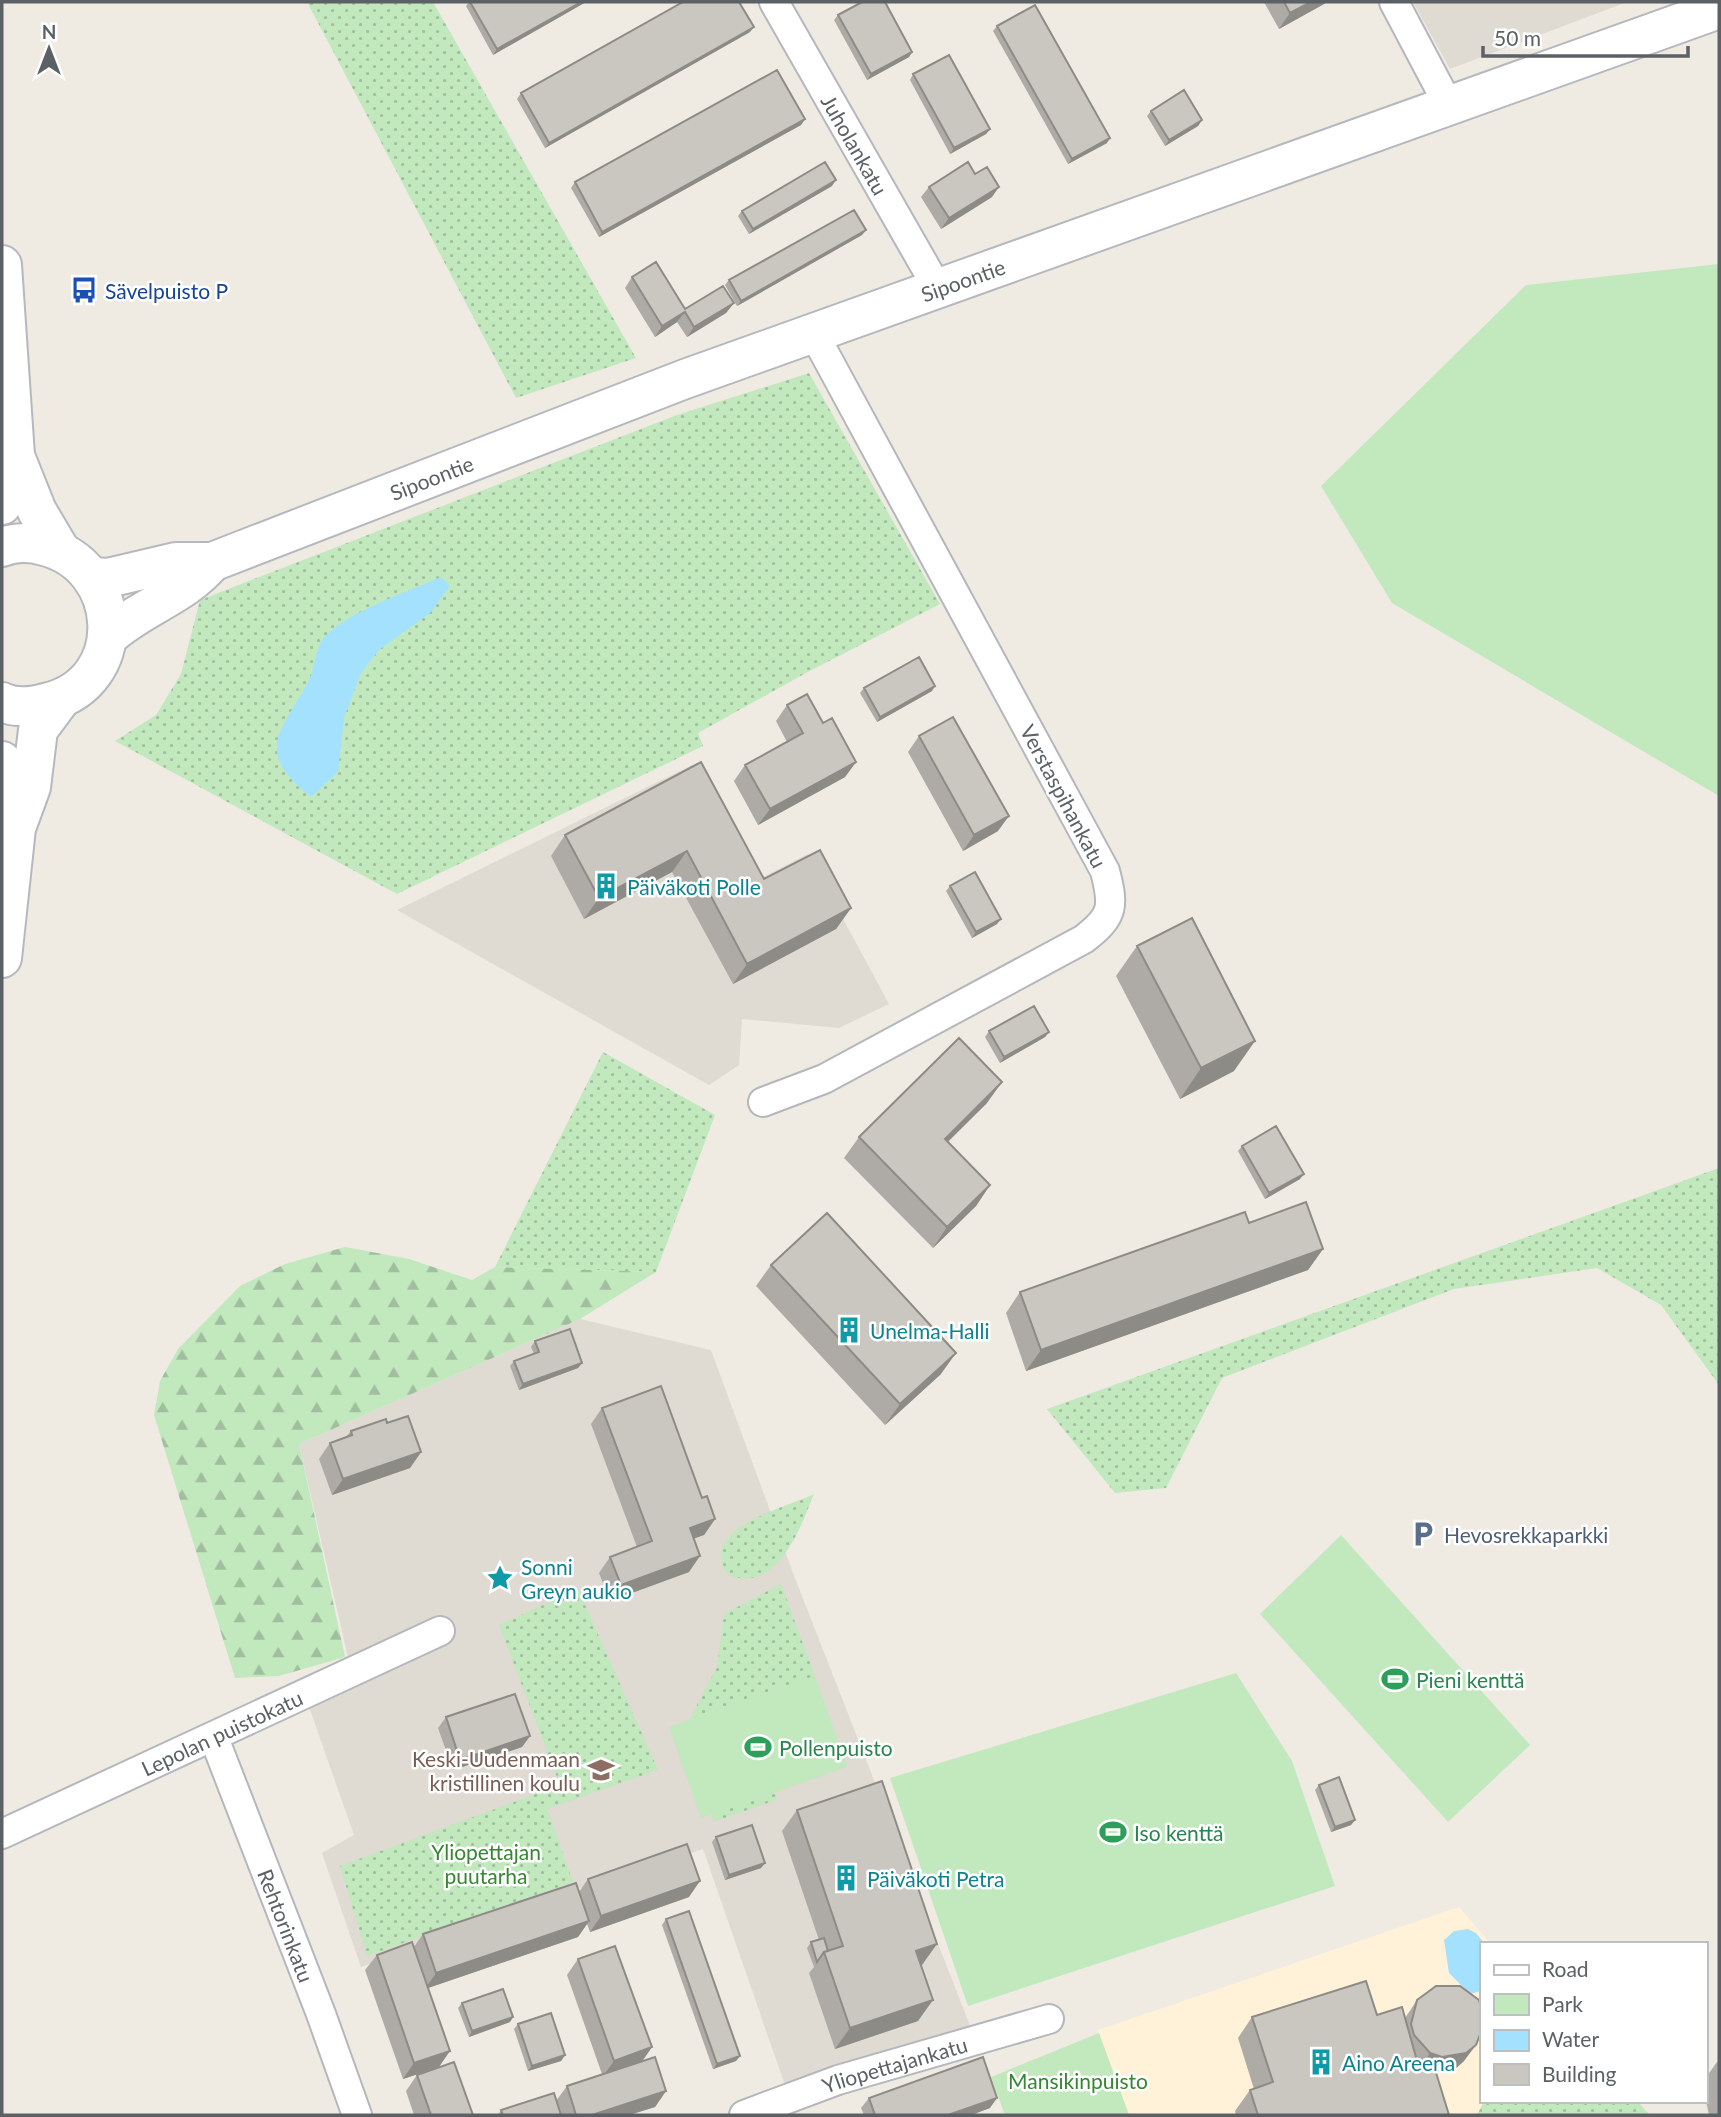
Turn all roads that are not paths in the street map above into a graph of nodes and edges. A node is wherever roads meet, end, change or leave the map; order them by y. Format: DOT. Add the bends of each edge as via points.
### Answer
graph roads {
  1 [pos="774,2"];
  2 [pos="1394,2"];
  3 [pos="1719,9"];
  4 [pos="1449,106"];
  5 [pos="2,264"];
  6 [pos="938,289"];
  7 [pos="814,334"];
  8 [pos="15,456"];
  9 [pos="2,505"];
  10 [pos="2,547"];
  11 [pos="60,550"];
  12 [pos="212,562"];
  13 [pos="92,577"];
  14 [pos="108,637"];
  15 [pos="61,699"];
  16 [pos="2,702"];
  17 [pos="2,761"];
  18 [pos="16,828"];
  19 [pos="2,958"];
  20 [pos="763,1102"];
  21 [pos="440,1631"];
  22 [pos="214,1738"];
  23 [pos="2,1834"];
  24 [pos="1049,2019"];
  25 [pos="357,2115"];
  26 [pos="744,2115"];
  1 -- 6 [label="street, Juholankatu"];
  2 -- 4 [label="street"];
  3 -- 4 [label="street, Sipoontie"];
  4 -- 6 [label="street, Sipoontie"];
  5 -- 8 [label="street"];
  6 -- 7 [label="street, Sipoontie"];
  7 -- 12 [label="street, Sipoontie" via="685,379"];
  7 -- 20 [label="street, Verstaspihankatu" via="1105,871 1112,896 1102,925 1084,939 824,1079"];
  8 -- 9 [label="street"];
  8 -- 11 [label="street" via="37,511"];
  10 -- 11 [label="street" via="34,543"];
  11 -- 13 [label="street"];
  12 -- 13 [label="street, Sipoontie" via="176,562 108,578"];
  12 -- 14 [label="street, Sipoontie" via="199,578 128,618"];
  13 -- 14 [label="street" via="107,610"];
  14 -- 15 [label="street" via="100,662 84,683"];
  15 -- 16 [label="street" via="34,706"];
  15 -- 18 [label="street" via="38,730 31,787"];
  17 -- 18 [label="street"];
  18 -- 19 [label="street"];
  21 -- 22 [label="street, Lepolan puistokatu"];
  22 -- 23 [label="street, Lepolan puistokatu"];
  22 -- 25 [label="street, Rehtorinkatu"];
  24 -- 26 [label="street, Yliopettajankatu" via="838,2080"];
}
